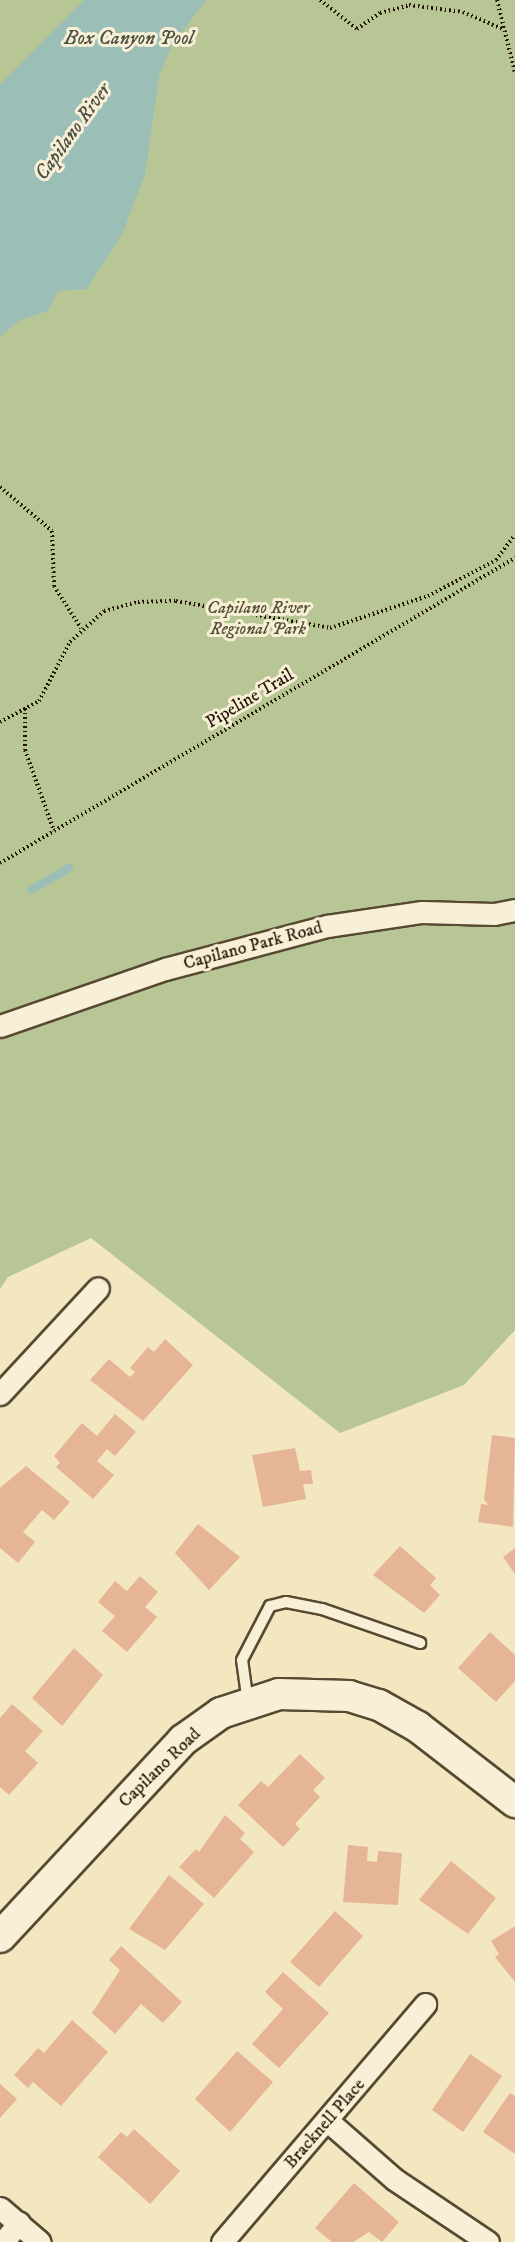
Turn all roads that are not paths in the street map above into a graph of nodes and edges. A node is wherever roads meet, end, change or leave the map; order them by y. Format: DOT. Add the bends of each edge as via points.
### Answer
graph roads {
  1 [pos="515,910"];
  2 [pos="0,1026"];
  3 [pos="98,1288"];
  4 [pos="0,1394"];
  5 [pos="420,1643"];
  6 [pos="249,1704"];
  7 [pos="515,1802"];
  8 [pos="0,1936"];
  9 [pos="425,2004"];
  10 [pos="329,2122"];
  11 [pos="0,2208"];
  12 [pos="19,2223"];
  13 [pos="3,2242"];
  14 [pos="40,2242"];
  15 [pos="222,2242"];
  16 [pos="488,2242"];
  1 -- 2 [label="street, Capilano Park Road" via="494,914 422,912 327,926 165,969"];
  3 -- 4 [label="street"];
  5 -- 6 [label="lane" via="321,1609 286,1602 270,1606 242,1660"];
  6 -- 7 [label="main road, Capilano Road" via="315,1692 379,1705 417,1727"];
  6 -- 8 [label="main road, Capilano Road" via="221,1713 183,1740"];
  9 -- 10 [label="street, Bracknell Place"];
  10 -- 15 [label="street, Bracknell Place"];
  10 -- 16 [label="street" via="394,2178"];
  11 -- 12 [label="street"];
  12 -- 13 [label="street"];
  12 -- 14 [label="street"];
}
